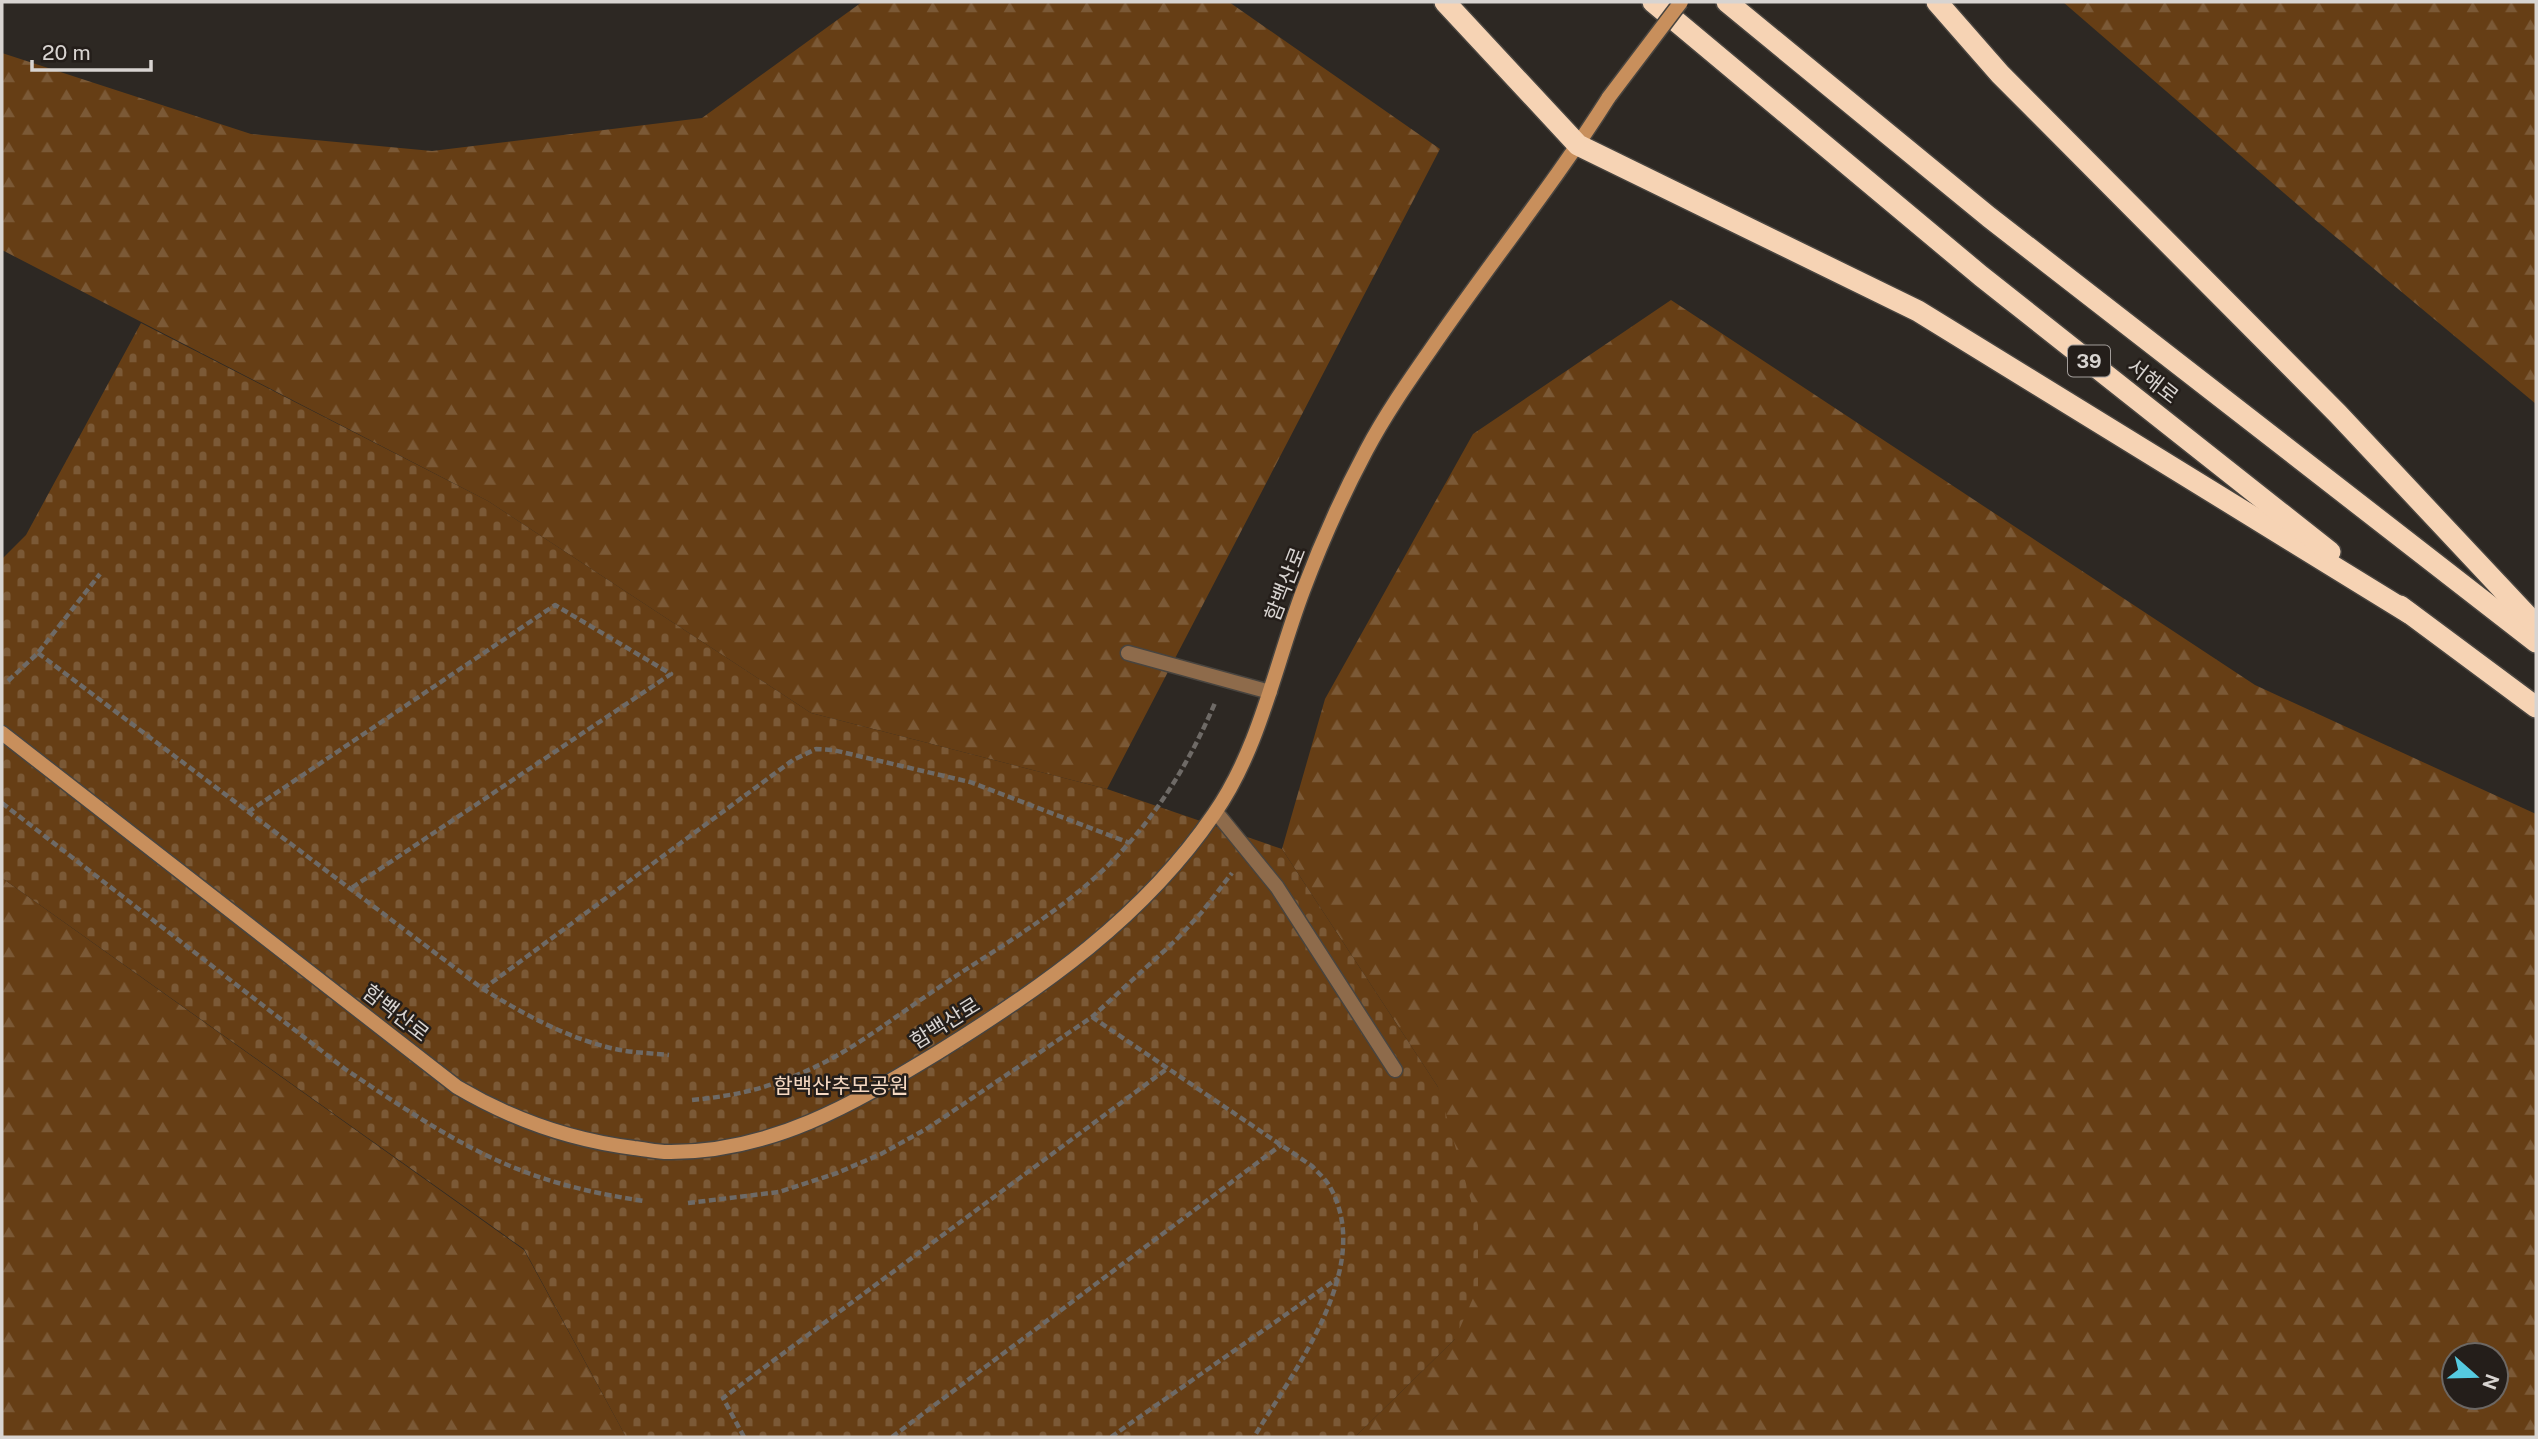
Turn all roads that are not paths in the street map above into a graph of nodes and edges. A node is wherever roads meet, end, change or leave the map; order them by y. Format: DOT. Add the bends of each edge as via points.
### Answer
graph roads {
  1 [pos="1445,2"];
  2 [pos="1653,2"];
  3 [pos="1681,2"];
  4 [pos="1727,2"];
  5 [pos="1937,2"];
  6 [pos="1578,145"];
  7 [pos="2409,614"];
  8 [pos="2536,625"];
  9 [pos="2536,642"];
  10 [pos="1128,653"];
  11 [pos="1270,692"];
  12 [pos="2536,706"];
  13 [pos="2,733"];
  14 [pos="1216,812"];
  15 [pos="1395,1070"];
  1 -- 6 [label="highway"];
  2 -- 7 [label="highway, 서해로 / 39" via="1981,276"];
  3 -- 6 [label="street, 함백산로, bridge"];
  4 -- 9 [label="highway, 서해로" via="1989,217"];
  5 -- 8 [label="highway" via="2000,74 2339,414"];
  6 -- 7 [label="highway" via="1918,311"];
  6 -- 11 [label="street, 함백산로" via="1462,303 1368,448 1303,592"];
  7 -- 12 [label="highway, 서해로 / 39"];
  10 -- 11 [label="lane"];
  11 -- 14 [label="street, 함백산로" via="1245,757"];
  13 -- 14 [label="street, 함백산로" via="457,1087 492,1107 579,1140 667,1152 722,1147 818,1120 865,1097 986,1023 1125,917"];
  14 -- 15 [label="lane" via="1277,887"];
}
